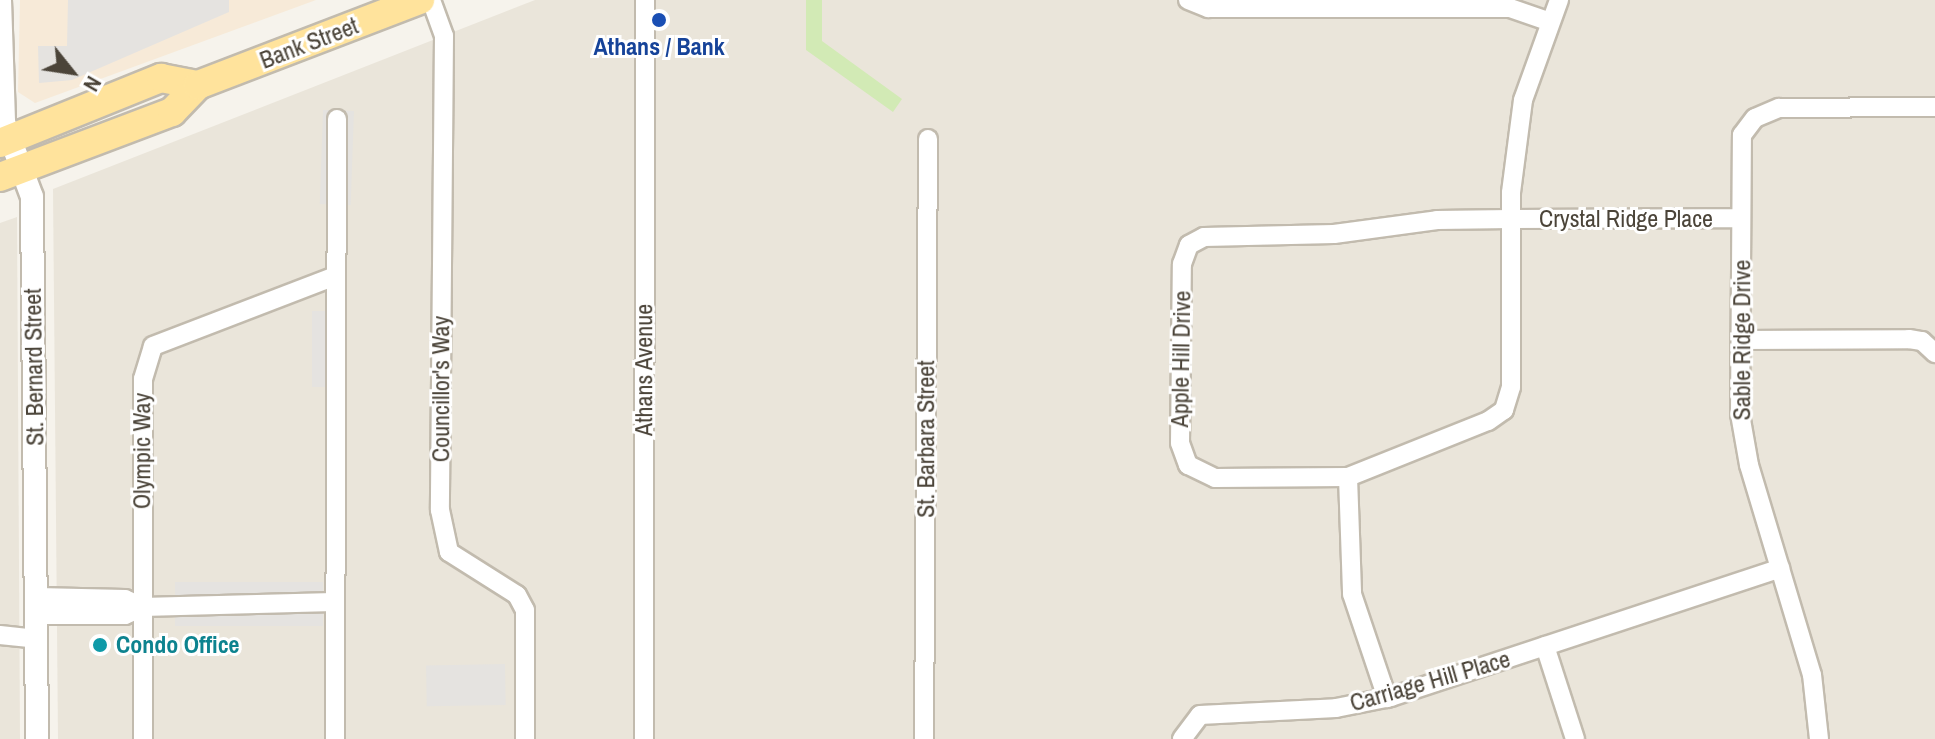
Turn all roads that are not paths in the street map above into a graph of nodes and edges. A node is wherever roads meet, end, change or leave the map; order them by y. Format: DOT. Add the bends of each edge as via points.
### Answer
graph roads {
  1 [pos="0,0"];
  2 [pos="420,0"];
  3 [pos="431,0"];
  4 [pos="645,0"];
  5 [pos="1188,0"];
  6 [pos="1559,0"];
  7 [pos="1388,4"];
  8 [pos="1547,21"];
  9 [pos="198,85"];
  10 [pos="1935,107"];
  11 [pos="337,119"];
  12 [pos="928,139"];
  13 [pos="5,141"];
  14 [pos="11,173"];
  15 [pos="1741,218"];
  16 [pos="1511,219"];
  17 [pos="333,277"];
  18 [pos="1742,340"];
  19 [pos="1935,353"];
  20 [pos="1348,477"];
  21 [pos="1780,568"];
  22 [pos="334,602"];
  23 [pos="37,606"];
  24 [pos="142,607"];
  25 [pos="0,635"];
  26 [pos="37,639"];
  27 [pos="1545,646"];
  28 [pos="1387,698"];
  29 [pos="37,739"];
  30 [pos="143,739"];
  31 [pos="335,739"];
  32 [pos="525,739"];
  33 [pos="644,739"];
  34 [pos="924,739"];
  35 [pos="1182,739"];
  36 [pos="1575,739"];
  37 [pos="1819,739"];
  1 -- 13 [label="street, St. Bernard Street"];
  2 -- 9 [label="main road, Bank Street"];
  3 -- 32 [label="street, Councillor's Way" via="444,36 440,510 449,552 517,595 525,610"];
  4 -- 33 [label="street, Athans Avenue"];
  5 -- 7 [label="street" via="1208,8"];
  6 -- 8 [label="street, Apple Hill Drive"];
  7 -- 8 [label="street" via="1510,8"];
  8 -- 16 [label="street, Apple Hill Drive" via="1523,100"];
  9 -- 13 [label="main road, Bank Street" via="161,78"];
  9 -- 14 [label="main road, Bank Street" via="172,112"];
  10 -- 15 [label="street, Sable Ridge Drive" via="1765,112 1742,135"];
  11 -- 17 [label="street"];
  12 -- 34 [label="street, St. Barbara Street"];
  13 -- 14 [label="street, St. Bernard Street"];
  14 -- 23 [label="street, St. Bernard Street" via="32,197"];
  15 -- 16 [label="street, Crystal Ridge Place"];
  15 -- 18 [label="street, Sable Ridge Drive"];
  16 -- 20 [label="street, Apple Hill Drive" via="1511,387 1504,410"];
  16 -- 20 [label="street, Apple Hill Drive" via="1437,220 1334,234 1204,237 1189,245 1182,264 1180,443 1188,465 1215,478"];
  17 -- 22 [label="street"];
  17 -- 24 [label="street, Olympic Way" via="153,346 143,379"];
  18 -- 19 [label="street" via="1909,339 1922,341"];
  18 -- 21 [label="street, Sable Ridge Drive" via="1745,451"];
  20 -- 28 [label="street" via="1352,594"];
  21 -- 27 [label="street, Carriage Hill Place"];
  21 -- 37 [label="street, Sable Ridge Drive" via="1812,675"];
  22 -- 24 [label="street"];
  22 -- 31 [label="street"];
  23 -- 24 [label="street" via="125,615"];
  23 -- 26 [label="street, St. Bernard Street"];
  24 -- 30 [label="street, Olympic Way"];
  25 -- 26 [label="street"];
  26 -- 29 [label="street, St. Bernard Street"];
  27 -- 28 [label="street, Carriage Hill Place"];
  27 -- 36 [label="street"];
  28 -- 35 [label="street, Carriage Hill Place" via="1336,708 1200,715"];
}
